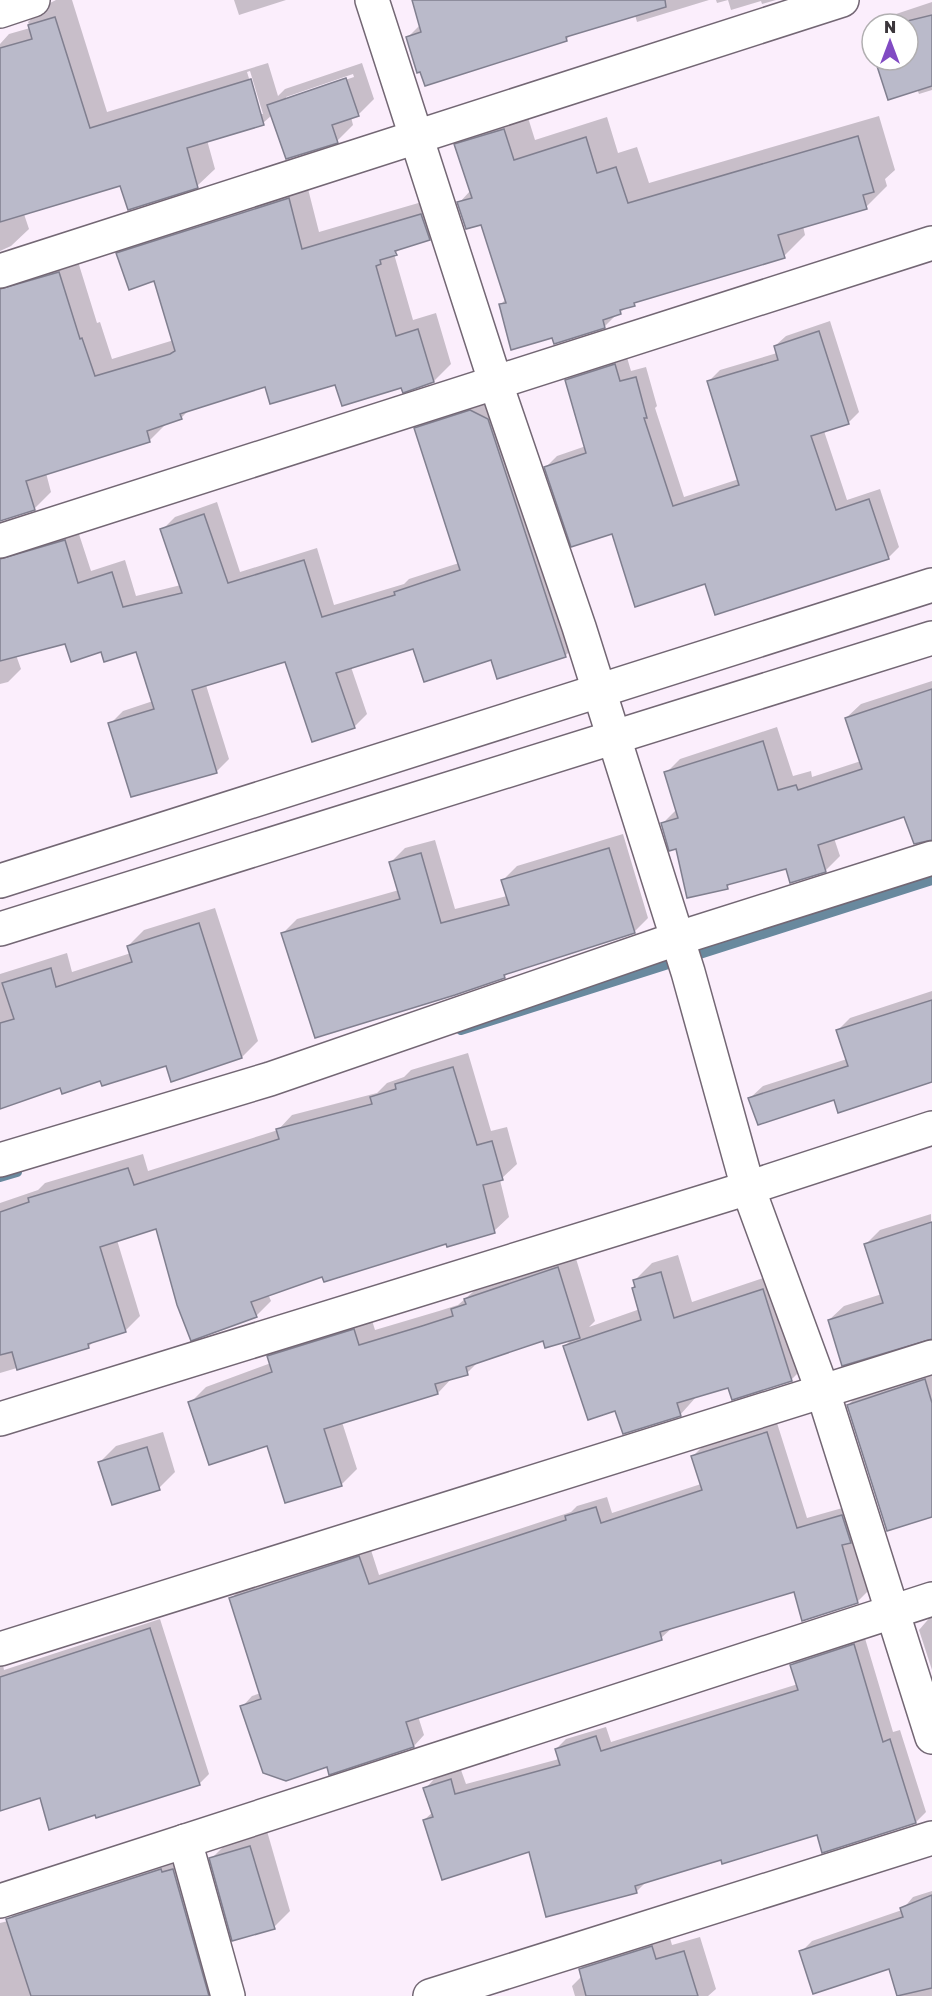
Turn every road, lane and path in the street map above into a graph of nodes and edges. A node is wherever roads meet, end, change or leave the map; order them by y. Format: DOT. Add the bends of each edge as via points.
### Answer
graph roads {
  1 [pos="33,0"];
  2 [pos="372,0"];
  3 [pos="842,0"];
  4 [pos="0,11"];
  5 [pos="416,137"];
  6 [pos="932,243"];
  7 [pos="0,271"];
  8 [pos="496,384"];
  9 [pos="0,541"];
  10 [pos="932,585"];
  11 [pos="932,638"];
  12 [pos="598,690"];
  13 [pos="613,738"];
  14 [pos="932,858"];
  15 [pos="0,881"];
  16 [pos="0,929"];
  17 [pos="680,951"];
  18 [pos="932,1128"];
  19 [pos="0,1160"];
  20 [pos="748,1188"];
  21 [pos="932,1357"];
  22 [pos="824,1392"];
  23 [pos="0,1419"];
  24 [pos="932,1599"];
  25 [pos="893,1611"];
  26 [pos="0,1649"];
  27 [pos="932,1737"];
  28 [pos="932,1838"];
  29 [pos="185,1841"];
  30 [pos="0,1901"];
  31 [pos="228,1996"];
  32 [pos="430,1996"];
  1 -- 4 [label="street"];
  2 -- 5 [label="street"];
  3 -- 5 [label="street"];
  5 -- 7 [label="street"];
  5 -- 8 [label="street"];
  6 -- 8 [label="street"];
  8 -- 9 [label="street"];
  8 -- 12 [label="street"];
  10 -- 12 [label="street"];
  11 -- 13 [label="street"];
  12 -- 13 [label="street"];
  12 -- 15 [label="street"];
  13 -- 16 [label="street"];
  13 -- 17 [label="street"];
  14 -- 17 [label="street"];
  17 -- 19 [label="street"];
  17 -- 20 [label="street"];
  18 -- 20 [label="street"];
  20 -- 22 [label="street"];
  20 -- 23 [label="street"];
  21 -- 22 [label="street"];
  22 -- 25 [label="street"];
  22 -- 26 [label="street"];
  24 -- 25 [label="street"];
  25 -- 27 [label="street"];
  25 -- 29 [label="street"];
  28 -- 32 [label="street"];
  29 -- 30 [label="street"];
  29 -- 31 [label="street"];
}
